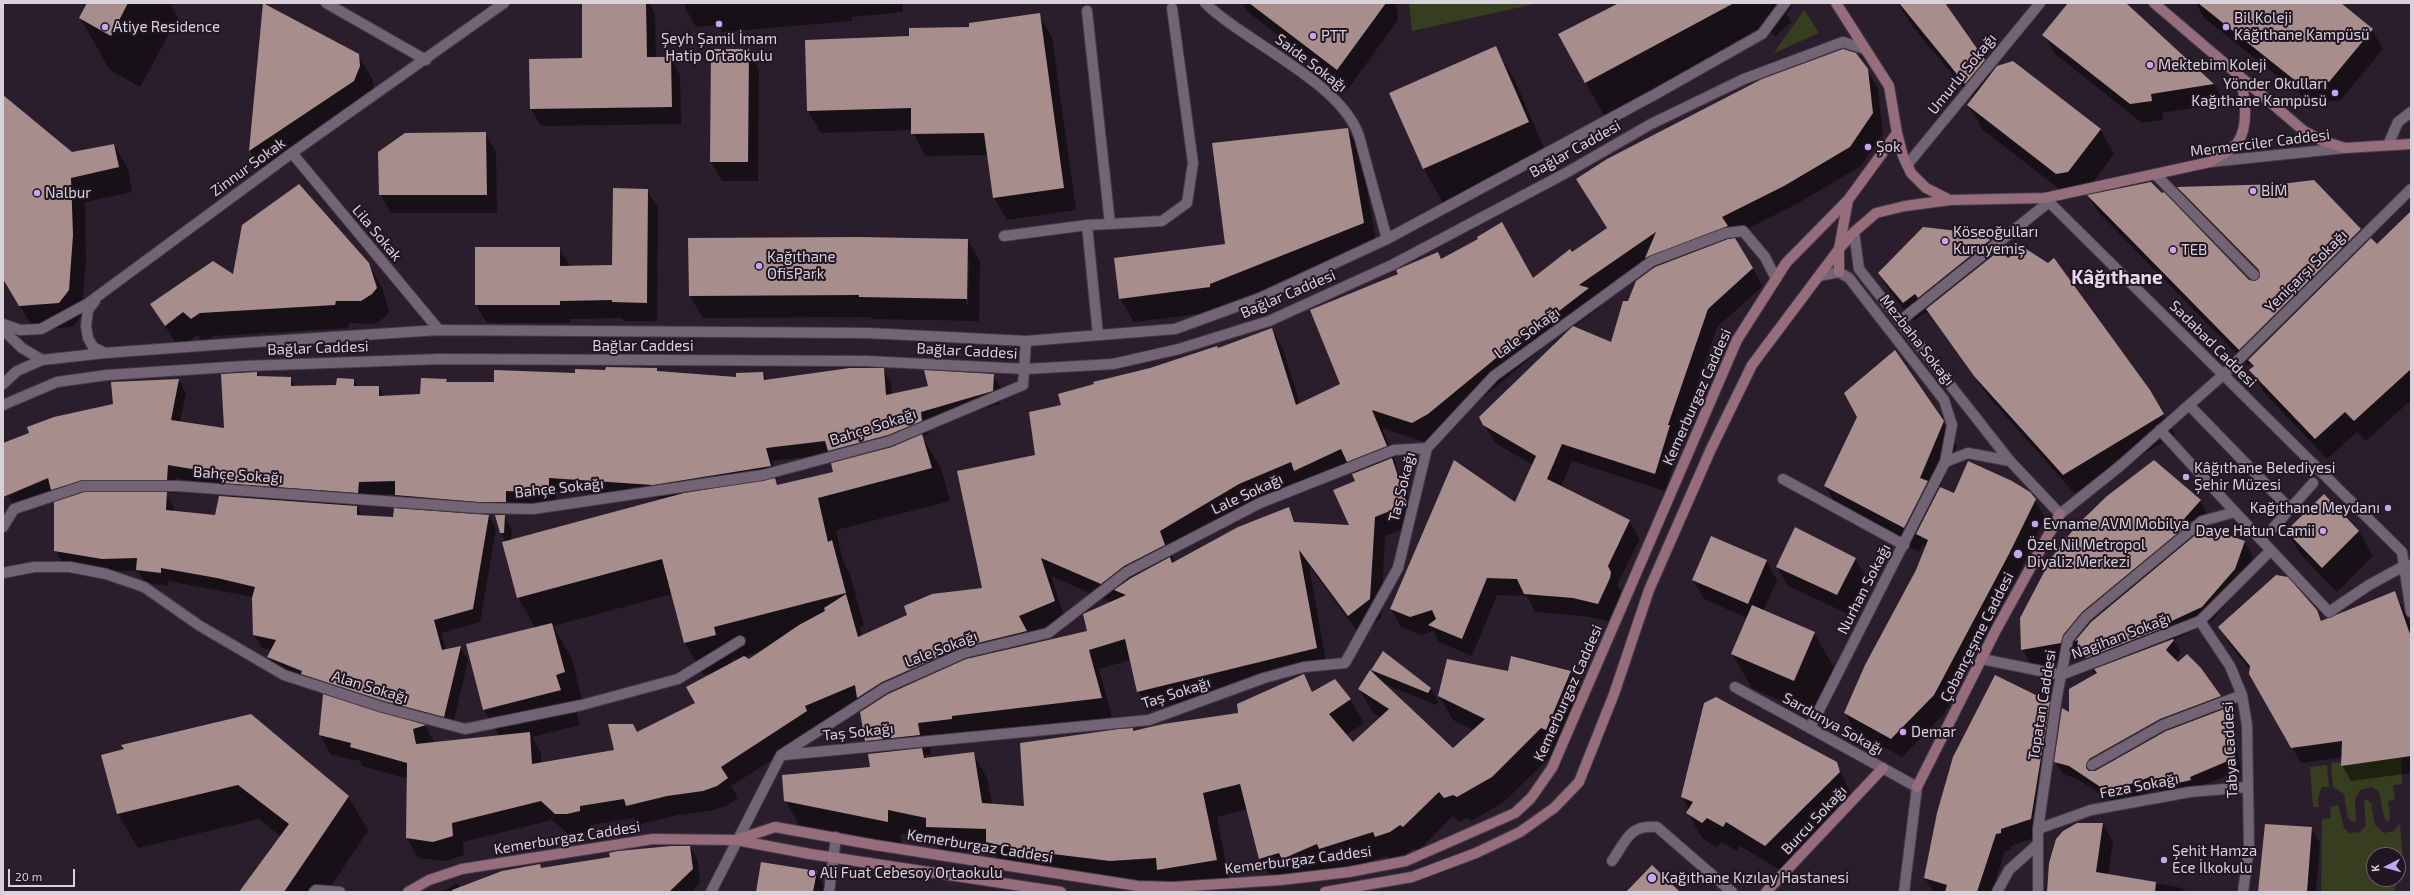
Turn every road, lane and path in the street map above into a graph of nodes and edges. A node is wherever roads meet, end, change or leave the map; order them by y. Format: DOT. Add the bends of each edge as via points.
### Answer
graph roads {
  1 [pos="326,3"];
  2 [pos="504,3"];
  3 [pos="1205,3"];
  4 [pos="1785,3"];
  5 [pos="1836,3"];
  6 [pos="2040,3"];
  7 [pos="2154,3"];
  8 [pos="1172,8"];
  9 [pos="1087,10"];
  10 [pos="1864,49"];
  11 [pos="426,60"];
  12 [pos="2241,80"];
  13 [pos="2411,112"];
  14 [pos="1896,133"];
  15 [pos="2411,144"];
  16 [pos="2388,145"];
  17 [pos="2345,148"];
  18 [pos="292,153"];
  19 [pos="2210,162"];
  20 [pos="1907,165"];
  21 [pos="2156,175"];
  22 [pos="2411,189"];
  23 [pos="1848,200"];
  24 [pos="1950,200"];
  25 [pos="2047,200"];
  26 [pos="1110,224"];
  27 [pos="1088,225"];
  28 [pos="1854,232"];
  29 [pos="1004,236"];
  30 [pos="1387,239"];
  31 [pos="1839,249"];
  32 [pos="1839,272"];
  33 [pos="2254,275"];
  34 [pos="1819,276"];
  35 [pos="1776,279"];
  36 [pos="102,293"];
  37 [pos="1900,321"];
  38 [pos="3,324"];
  39 [pos="3,330"];
  40 [pos="439,330"];
  41 [pos="1098,336"];
  42 [pos="1026,341"];
  43 [pos="105,353"];
  44 [pos="42,360"];
  45 [pos="1026,369"];
  46 [pos="2223,375"];
  47 [pos="3,384"];
  48 [pos="3,405"];
  49 [pos="2188,405"];
  50 [pos="2160,430"];
  51 [pos="1427,448"];
  52 [pos="2010,461"];
  53 [pos="1945,462"];
  54 [pos="1783,480"];
  55 [pos="2313,483"];
  56 [pos="2290,509"];
  57 [pos="2235,512"];
  58 [pos="2060,514"];
  59 [pos="3,527"];
  60 [pos="2274,527"];
  61 [pos="1904,545"];
  62 [pos="2270,551"];
  63 [pos="2408,566"];
  64 [pos="3,573"];
  65 [pos="2411,576"];
  66 [pos="2411,612"];
  67 [pos="2200,621"];
  68 [pos="740,641"];
  69 [pos="1982,659"];
  70 [pos="2061,675"];
  71 [pos="1735,687"];
  72 [pos="2242,695"];
  73 [pos="1810,728"];
  74 [pos="781,755"];
  75 [pos="2092,765"];
  76 [pos="1883,768"];
  77 [pos="1917,787"];
  78 [pos="2248,787"];
  79 [pos="2038,829"];
  80 [pos="836,837"];
  81 [pos="736,840"];
  82 [pos="2038,844"];
  83 [pos="833,858"];
  84 [pos="1612,861"];
  85 [pos="314,892"];
  86 [pos="340,892"];
  87 [pos="408,892"];
  88 [pos="711,892"];
  89 [pos="829,892"];
  90 [pos="1061,892"];
  91 [pos="1325,892"];
  92 [pos="1732,892"];
  93 [pos="1766,892"];
  94 [pos="1904,892"];
  95 [pos="1997,892"];
  96 [pos="2038,892"];
  97 [pos="2242,892"];
  1 -- 11 [label="street"];
  2 -- 11 [label="street, Zinnur Sokak"];
  3 -- 30 [label="street, Saide Sokağı" via="1325,90 1348,112 1356,124"];
  4 -- 30 [label="street, Bağlar Caddesi" via="1762,34"];
  5 -- 10 [label="main road"];
  6 -- 20 [label="street, Umurlu Sokağı"];
  7 -- 12 [label="main road"];
  8 -- 26 [label="street" via="1193,163 1187,203 1162,220"];
  9 -- 26 [label="street"];
  10 -- 14 [label="main road" via="1889,86"];
  10 -- 45 [label="street, Bağlar Caddesi" via="1843,42 1744,79 1651,124 1557,178 1392,265 1269,321 1179,349 1113,364"];
  11 -- 18 [label="street, Zinnur Sokak"];
  12 -- 17 [label="main road" via="2304,131 2323,142"];
  12 -- 19 [label="main road" via="2245,111 2238,142"];
  13 -- 16 [label="street" via="2398,122"];
  14 -- 20 [label="main road"];
  14 -- 23 [label="main road, Kemerburgaz Caddesi"];
  15 -- 16 [label="main road, Mermerciler Caddesi"];
  16 -- 17 [label="main road, Mermerciler Caddesi"];
  17 -- 19 [label="street, Mermerciler Caddesi"];
  18 -- 36 [label="street, Zinnur Sokak"];
  18 -- 40 [label="street, Lila Sokak"];
  19 -- 21 [label="main road, Mermerciler Caddesi"];
  20 -- 24 [label="main road" via="1911,173 1926,188"];
  21 -- 25 [label="main road, Mermerciler Caddesi"];
  21 -- 33 [label="street"];
  22 -- 46 [label="street, Yeniçarşı Sokağı"];
  23 -- 31 [label="main road"];
  23 -- 35 [label="main road, Kemerburgaz Caddesi" via="1786,263"];
  24 -- 25 [label="main road"];
  24 -- 28 [label="main road" via="1876,213"];
  25 -- 37 [label="street"];
  25 -- 46 [label="street, Sadabad Caddesi"];
  26 -- 27 [label="street"];
  27 -- 29 [label="street"];
  27 -- 41 [label="street"];
  28 -- 31 [label="main road"];
  28 -- 37 [label="street, Mezbaha Sokağı" via="1859,269"];
  30 -- 41 [label="street, Bağlar Caddesi" via="1260,298 1175,329"];
  31 -- 32 [label="main road"];
  31 -- 34 [label="main road"];
  32 -- 34 [label="street"];
  32 -- 53 [label="street, Mezbaha Sokağı" via="1849,278 1944,400 1952,425"];
  34 -- 91 [label="main road" via="1752,365 1710,449 1649,590 1614,694 1578,782 1554,808 1520,832 1476,853 1412,877"];
  35 -- 51 [label="street, Lale Sokağı" via="1765,257 1743,231 1726,233 1652,261 1494,376"];
  35 -- 80 [label="main road, Kemerburgaz Caddesi" via="1737,340 1552,768 1531,798 1515,813 1406,861 1349,872 1281,880 1174,887 1130,884"];
  36 -- 38 [label="street, Zinnur Sokak" via="41,329 20,330"];
  36 -- 43 [label="street" via="88,310 86,326 93,347"];
  37 -- 52 [label="street, Mezbaha Sokağı"];
  39 -- 44 [label="street" via="22,348"];
  40 -- 42 [label="street, Bağlar Caddesi" via="867,333"];
  40 -- 43 [label="street, Bağlar Caddesi"];
  41 -- 42 [label="street, Bağlar Caddesi"];
  42 -- 45 [label="street, Bahçe Sokağı"];
  43 -- 44 [label="street, Bağlar Caddesi"];
  44 -- 47 [label="street, Bağlar Caddesi" via="17,371"];
  45 -- 48 [label="street, Bağlar Caddesi" via="866,361 440,359 245,366 106,375 57,382"];
  45 -- 59 [label="street, Bahçe Sokağı" via="1023,385 890,440 763,475 533,509 478,508 186,487 83,486 14,508"];
  46 -- 49 [label="street, Çobançeşme Caddesi"];
  46 -- 63 [label="street, Sadabad Caddesi" via="2402,552"];
  49 -- 50 [label="street, Çobançeşme Caddesi"];
  49 -- 56 [label="street"];
  50 -- 57 [label="street"];
  50 -- 58 [label="street, Çobançeşme Caddesi"];
  51 -- 74 [label="street, Lale Sokağı" via="1394,450 1260,502 1127,572 1048,633 964,653 885,688"];
  51 -- 74 [label="street, Taş Sokağı" via="1398,568 1345,663 1304,667 1264,678 1150,720"];
  52 -- 53 [label="street" via="1968,453"];
  52 -- 58 [label="street, Mezbaha Sokağı"];
  53 -- 61 [label="street, Nurhan Sokağı"];
  54 -- 61 [label="street"];
  55 -- 56 [label="street"];
  56 -- 60 [label="street"];
  57 -- 62 [label="street"];
  57 -- 70 [label="street, Topatan Caddesi" via="2202,521 2086,617 2068,639"];
  58 -- 69 [label="main road, Çobançeşme Caddesi"];
  61 -- 73 [label="street, Nurhan Sokağı"];
  62 -- 63 [label="street" via="2329,612 2369,585"];
  62 -- 67 [label="street"];
  63 -- 65 [label="street"];
  63 -- 66 [label="street"];
  64 -- 68 [label="street, Alan Sokağı" via="34,567 70,566 112,576 144,587 200,626 284,675 382,708 465,729 582,705 678,679"];
  67 -- 70 [label="street, Nagihan Sokağı"];
  67 -- 72 [label="street, Tabya Caddesi" via="2230,666"];
  69 -- 70 [label="street, Nagihan Sokağı"];
  69 -- 77 [label="main road, Çobançeşme Caddesi"];
  70 -- 79 [label="street, Topatan Caddesi"];
  71 -- 73 [label="street, Sardunya Sokağı"];
  72 -- 75 [label="street" via="2163,725"];
  72 -- 78 [label="street, Tabya Caddesi" via="2247,725"];
  73 -- 76 [label="street, Sardunya Sokağı"];
  74 -- 81 [label="street, Lale Sokağı"];
  76 -- 77 [label="street, Sardunya Sokağı"];
  76 -- 93 [label="main road, Burcu Sokağı"];
  77 -- 94 [label="street, Çobançeşme Caddesi"];
  78 -- 79 [label="street, Feza Sokağı" via="2190,792 2091,810"];
  78 -- 97 [label="street, Tabya Caddesi" via="2248,848"];
  79 -- 82 [label="street, Topatan Caddesi"];
  80 -- 81 [label="main road, Kemerburgaz Caddesi" via="775,826"];
  80 -- 83 [label="street"];
  81 -- 83 [label="main road, Kemerburgaz Caddesi"];
  81 -- 87 [label="main road, Kemerburgaz Caddesi" via="653,839 462,869 429,880"];
  81 -- 88 [label="street, Lale Sokağı"];
  82 -- 95 [label="street" via="2009,870"];
  82 -- 96 [label="street, Topatan Caddesi"];
  83 -- 89 [label="street"];
  83 -- 90 [label="main road, Kemerburgaz Caddesi"];
  84 -- 92 [label="street" via="1633,830 1644,826 1656,827"];
  85 -- 86 [label="street"];
}
